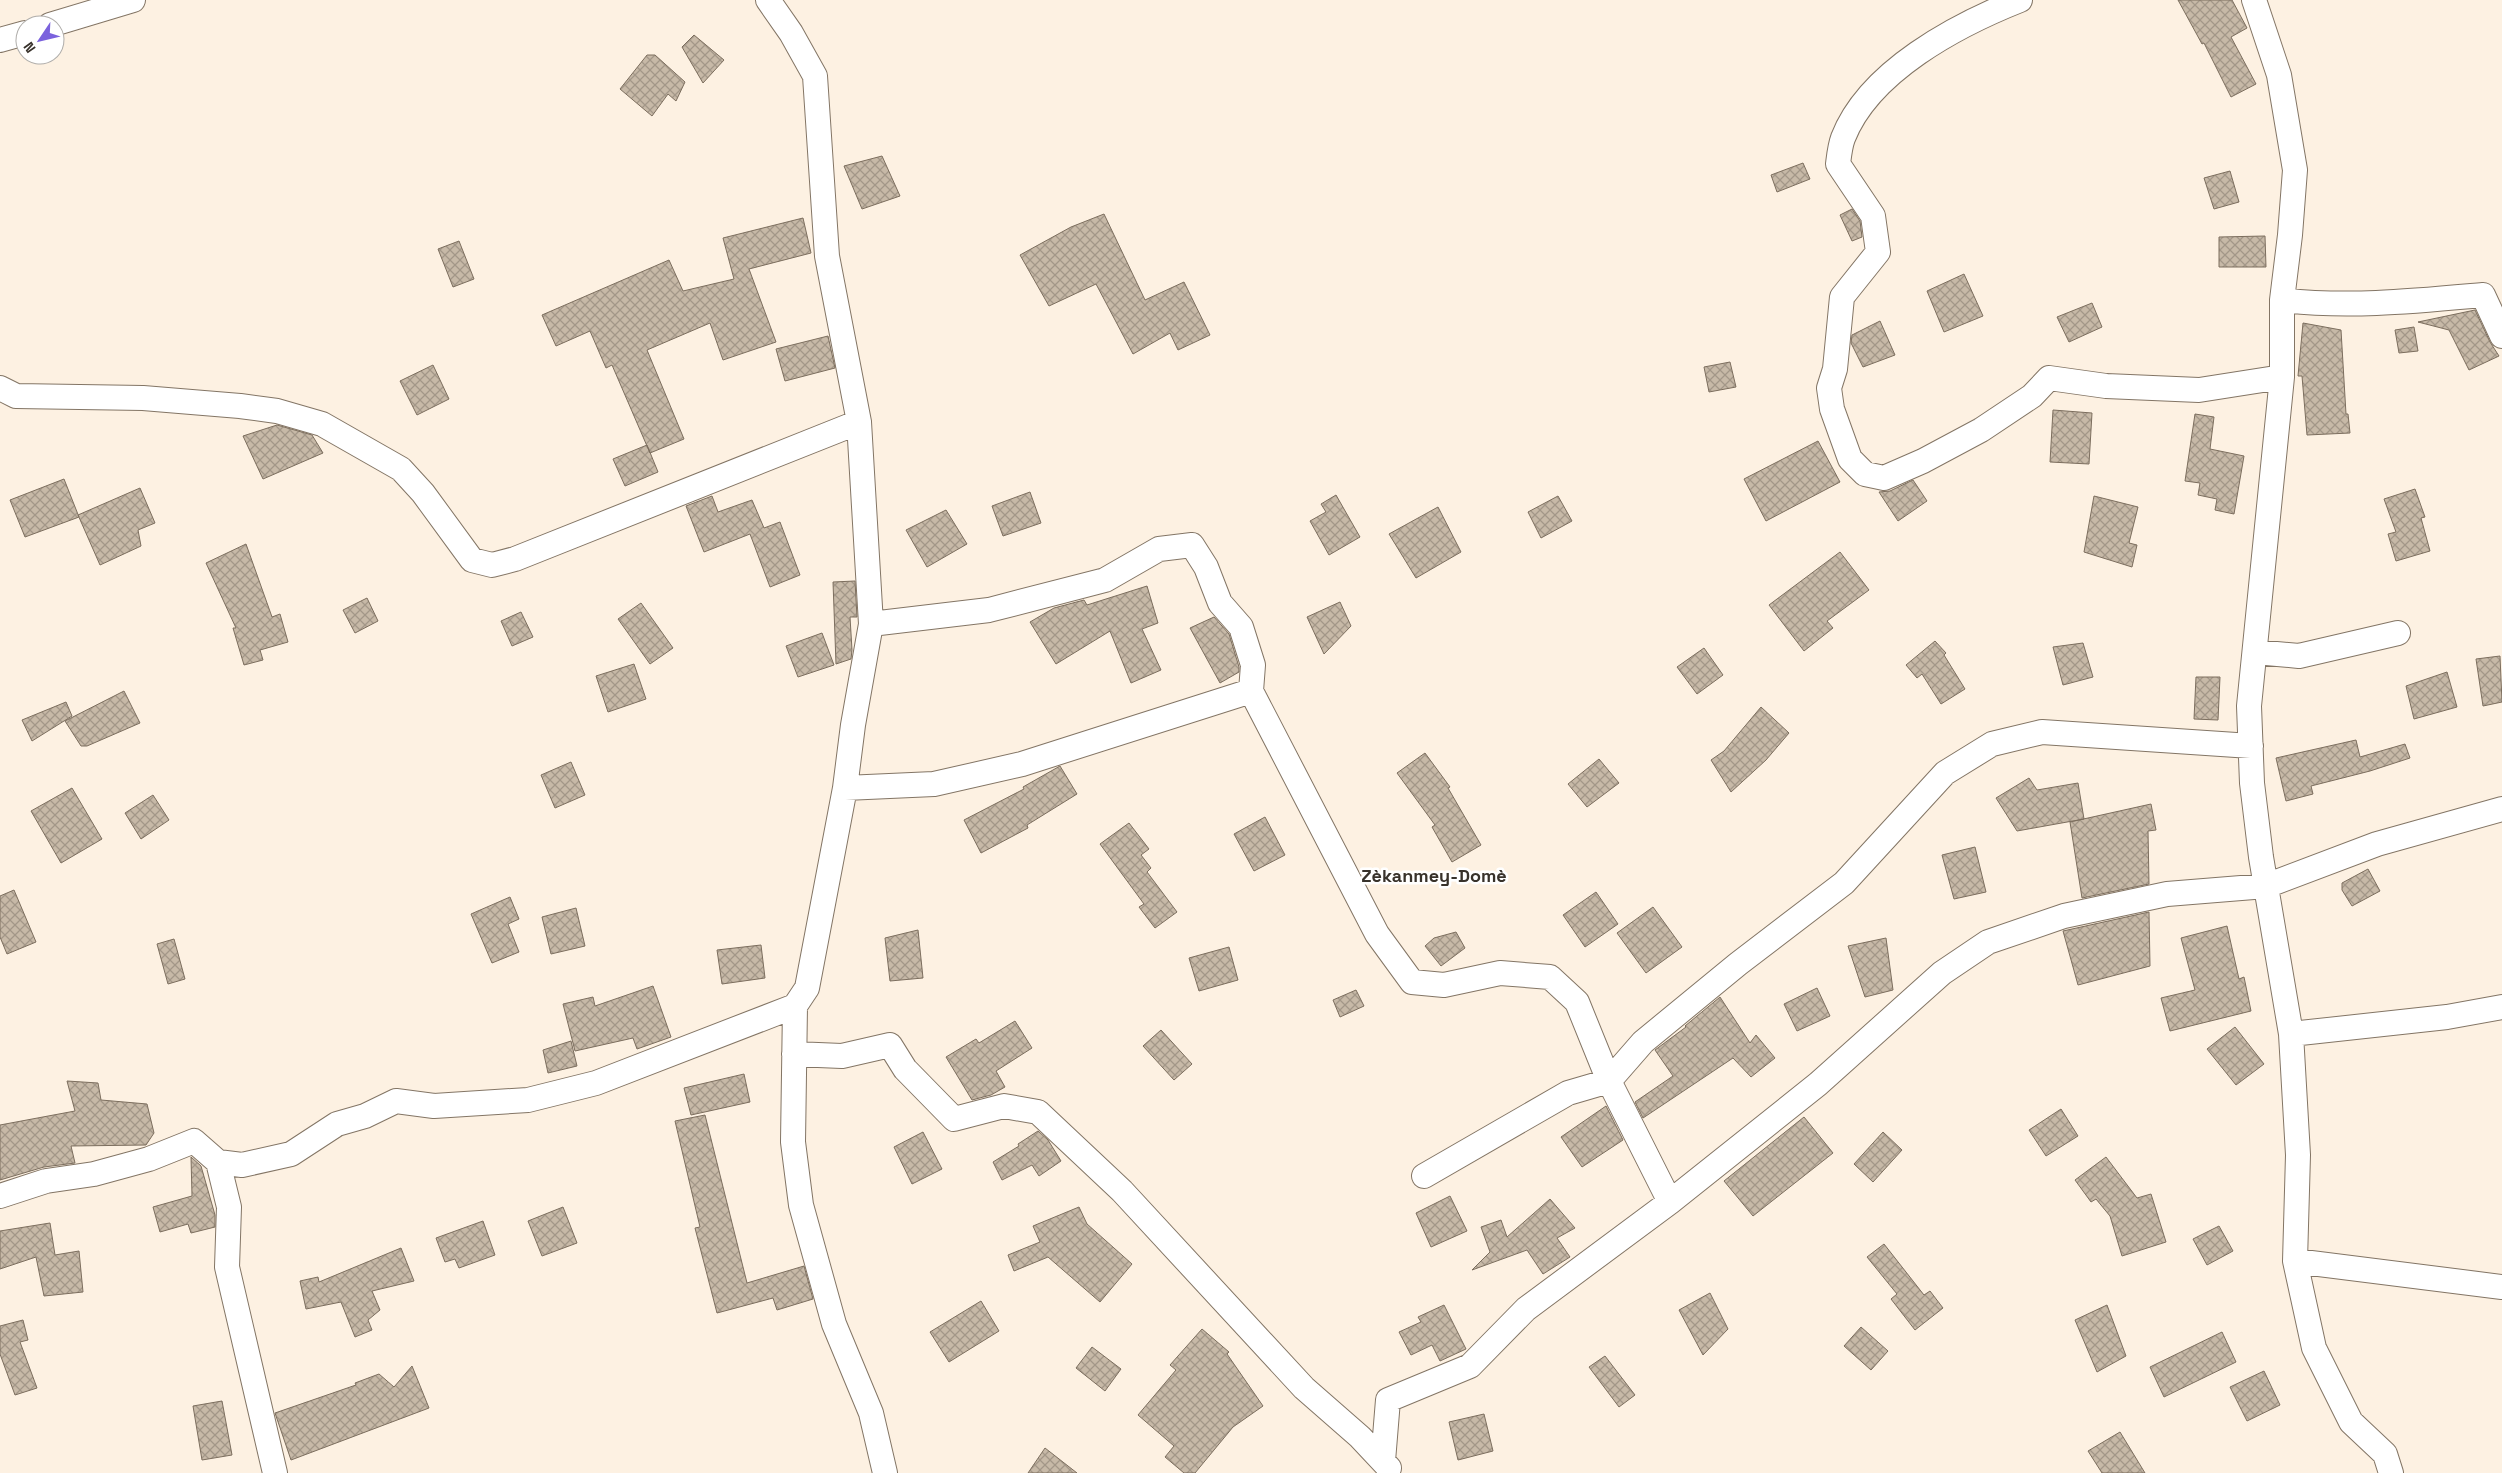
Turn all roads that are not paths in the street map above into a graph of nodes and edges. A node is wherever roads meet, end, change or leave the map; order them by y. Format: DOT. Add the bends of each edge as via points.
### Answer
graph roads {
  1 [pos="133,0"];
  2 [pos="768,0"];
  3 [pos="2020,0"];
  4 [pos="2254,0"];
  5 [pos="65,20"];
  6 [pos="15,36"];
  7 [pos="0,40"];
  8 [pos="2282,300"];
  9 [pos="2502,336"];
  10 [pos="2282,377"];
  11 [pos="0,388"];
  12 [pos="859,422"];
  13 [pos="871,624"];
  14 [pos="2398,633"];
  15 [pos="2255,652"];
  16 [pos="1251,691"];
  17 [pos="2251,746"];
  18 [pos="845,788"];
  19 [pos="2502,809"];
  20 [pos="2266,886"];
  21 [pos="795,1006"];
  22 [pos="2502,1007"];
  23 [pos="2290,1034"];
  24 [pos="794,1054"];
  25 [pos="1609,1081"];
  26 [pos="218,1162"];
  27 [pos="1424,1176"];
  28 [pos="0,1196"];
  29 [pos="1670,1202"];
  30 [pos="2295,1261"];
  31 [pos="2502,1287"];
  32 [pos="1388,1467"];
  33 [pos="275,1473"];
  34 [pos="885,1473"];
  35 [pos="2391,1473"];
  1 -- 5 [label="street"];
  2 -- 12 [label="street" via="815,76 827,256"];
  3 -- 10 [label="street" via="1980,16 1897,69 1862,103 1843,138 1838,164 1873,216 1878,252 1842,297 1835,369 1829,388 1832,409 1850,459 1865,474 1884,478 1981,430 2032,396 2049,378 2106,386 2199,390"];
  4 -- 8 [label="street" via="2279,75 2295,170"];
  6 -- 7 [label="street"];
  8 -- 9 [label="street" via="2318,305 2483,295"];
  8 -- 10 [label="street"];
  10 -- 15 [label="street"];
  11 -- 12 [label="street" via="16,396 143,398 240,406 278,411 322,424 401,469 423,493 472,560 492,565"];
  12 -- 13 [label="street"];
  13 -- 16 [label="street" via="989,610 1105,580 1159,549 1192,545 1206,566 1220,603 1241,627 1253,665"];
  13 -- 18 [label="street"];
  14 -- 15 [label="street" via="2298,656"];
  15 -- 17 [label="street" via="2250,706"];
  16 -- 18 [label="street" via="1022,764 934,784"];
  16 -- 25 [label="street" via="1377,934 1412,982 1444,985 1500,973 1550,977 1576,1002"];
  17 -- 20 [label="street" via="2252,783"];
  17 -- 25 [label="street" via="2042,732 1992,744 1945,773 1844,882 1643,1042"];
  18 -- 21 [label="street" via="807,988"];
  19 -- 20 [label="street" via="2377,844"];
  20 -- 23 [label="street"];
  20 -- 29 [label="street" via="2167,894 2064,916 1988,942 1942,973 1818,1084"];
  21 -- 24 [label="street"];
  21 -- 26 [label="street" via="596,1084 528,1100 434,1106 396,1101 365,1116 337,1124 291,1154 242,1165"];
  22 -- 23 [label="street" via="2447,1017"];
  23 -- 30 [label="street" via="2298,1155"];
  24 -- 32 [label="street" via="842,1056 890,1044 905,1070 954,1119 1004,1106 1038,1112 1122,1191 1304,1388"];
  24 -- 34 [label="street" via="793,1142 801,1205 834,1324 871,1413"];
  25 -- 27 [label="street" via="1568,1093"];
  25 -- 29 [label="street"];
  26 -- 28 [label="street" via="194,1141 149,1159 94,1174 46,1181"];
  26 -- 33 [label="street" via="229,1206 228,1267"];
  29 -- 32 [label="street" via="1526,1309 1470,1366 1388,1400"];
  30 -- 31 [label="street"];
  30 -- 35 [label="street" via="2314,1348 2351,1422 2385,1454"];
}
